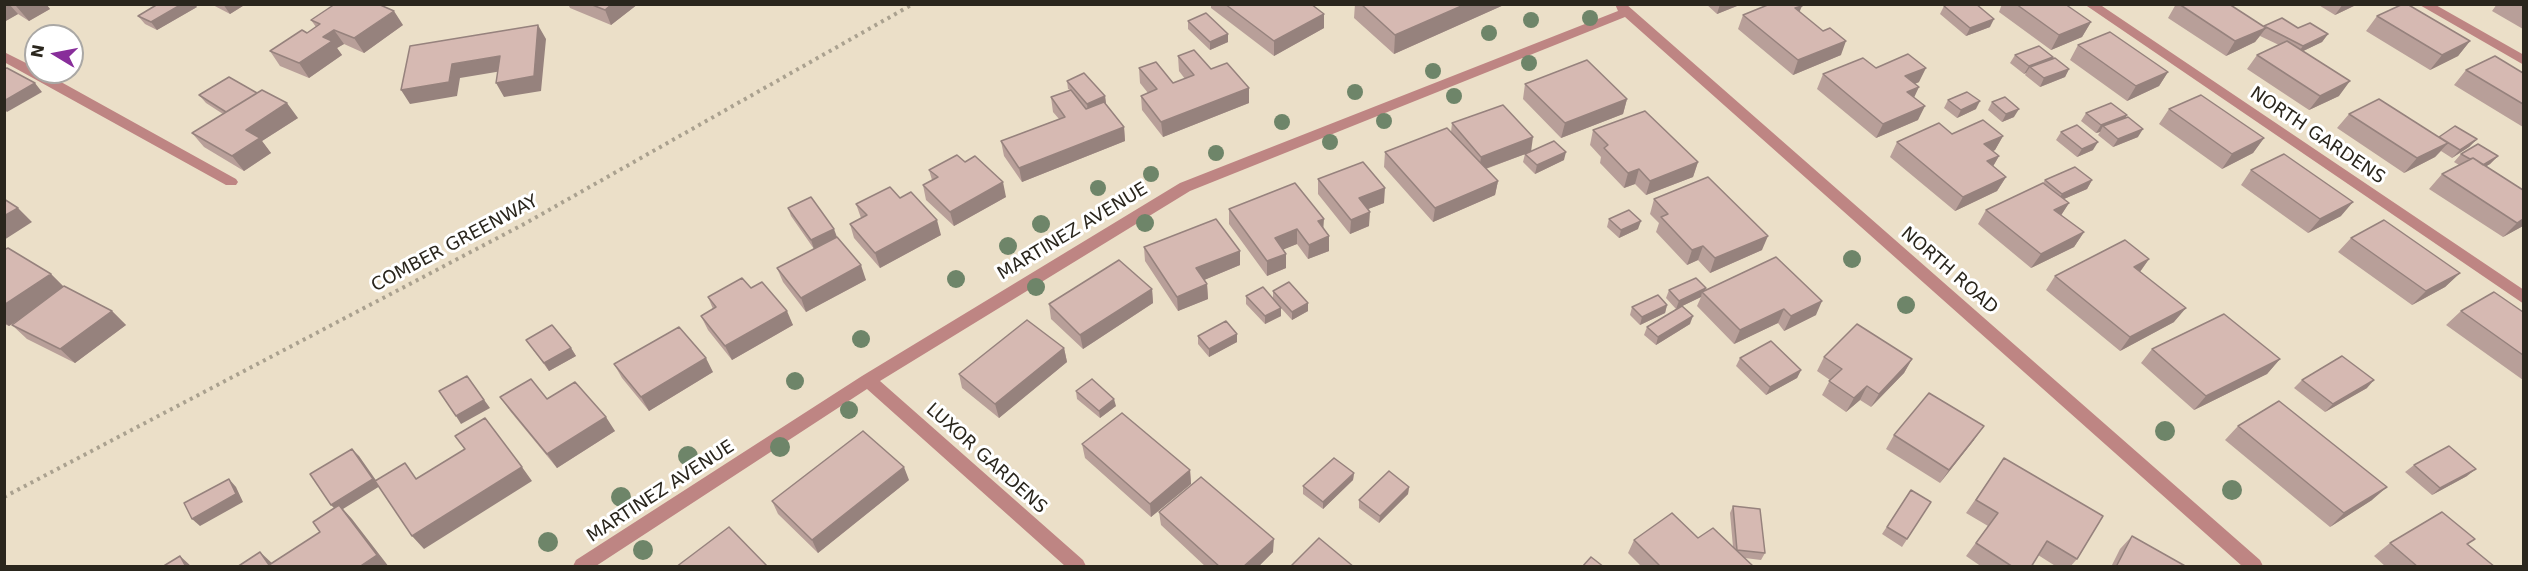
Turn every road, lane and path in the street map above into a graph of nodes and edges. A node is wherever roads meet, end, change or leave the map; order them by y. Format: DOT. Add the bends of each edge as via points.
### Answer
graph roads {
  1 [pos="913,4"];
  2 [pos="2090,4"];
  3 [pos="2424,4"];
  4 [pos="1621,8"];
  5 [pos="4,56"];
  6 [pos="2523,61"];
  7 [pos="231,182"];
  8 [pos="2523,298"];
  9 [pos="868,380"];
  10 [pos="4,497"];
  11 [pos="582,567"];
  12 [pos="1077,567"];
  13 [pos="2254,567"];
  1 -- 10 [label="path, COMBER GREENWAY" via="526,223"];
  2 -- 8 [label="street, NORTH GARDENS"];
  3 -- 6 [label="street"];
  4 -- 9 [label="street, MARTINEZ AVENUE" via="1185,188"];
  4 -- 13 [label="street, NORTH ROAD"];
  5 -- 7 [label="street"];
  9 -- 11 [label="street, MARTINEZ AVENUE"];
  9 -- 12 [label="street, LUXOR GARDENS"];
}
